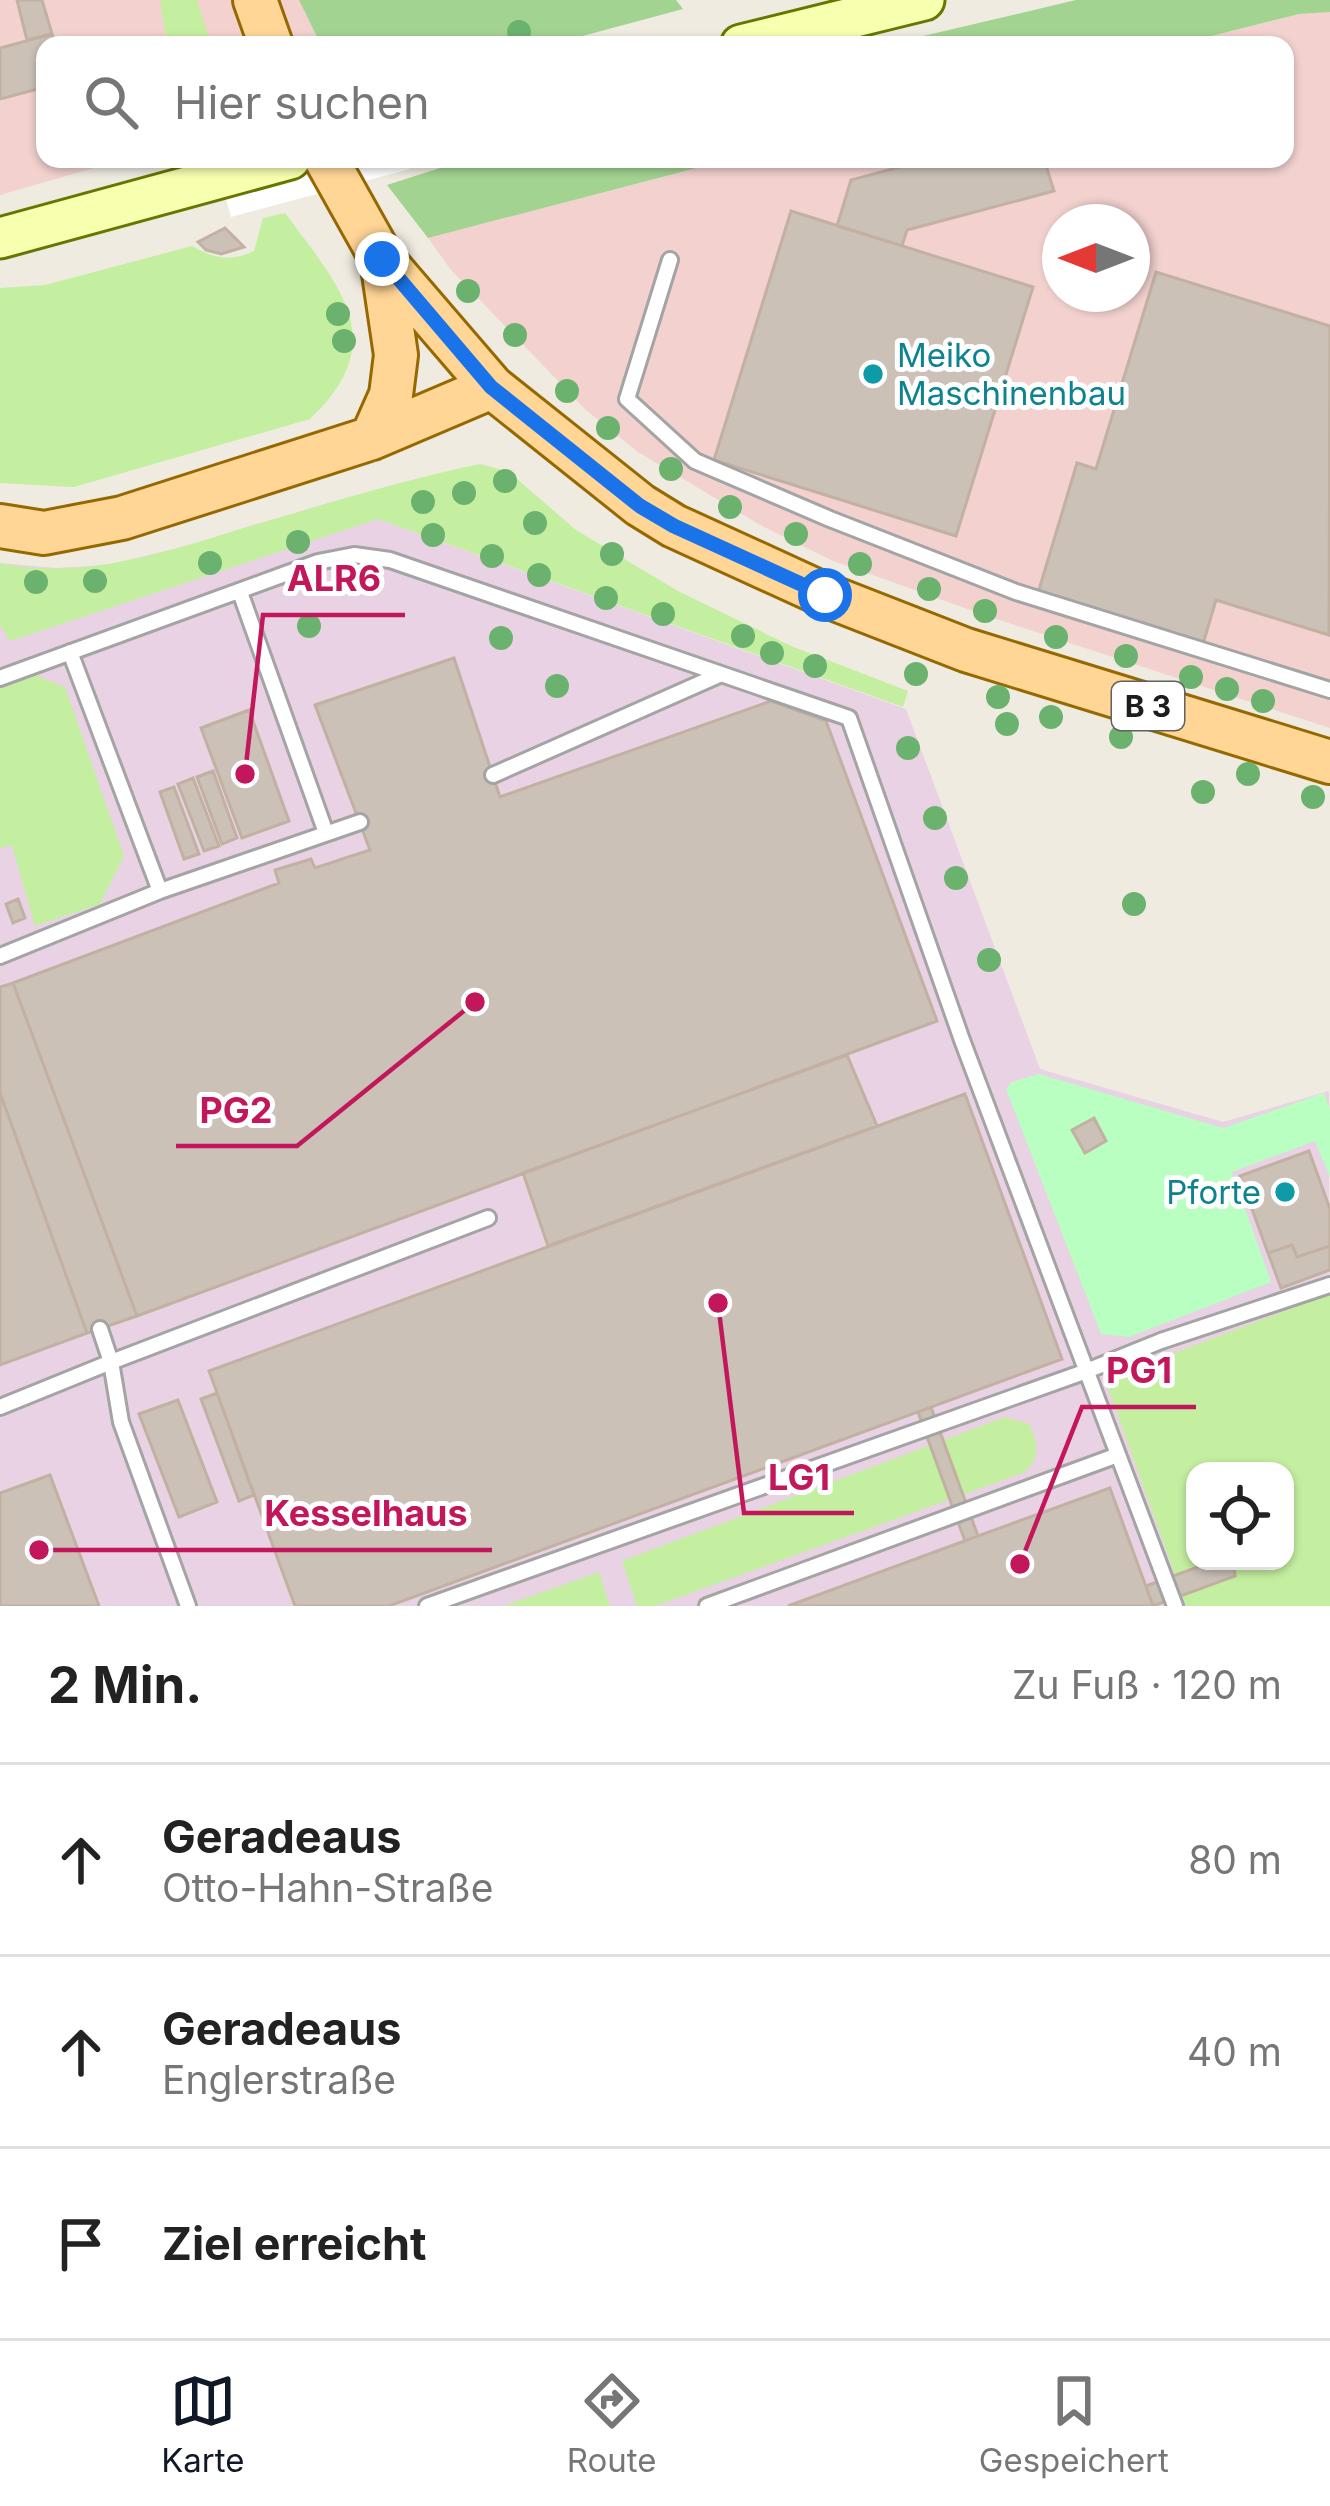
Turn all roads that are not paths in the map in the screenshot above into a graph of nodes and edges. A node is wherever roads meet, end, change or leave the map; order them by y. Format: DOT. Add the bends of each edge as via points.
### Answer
graph roads {
  1 [pos="255,0"];
  2 [pos="923,0"];
  3 [pos="268,36"];
  4 [pos="777,36"];
  5 [pos="255,168"];
  6 [pos="331,168"];
  7 [pos="0,238"];
  8 [pos="382,259"];
  9 [pos="670,260"];
  10 [pos="491,387"];
  11 [pos="372,438"];
  12 [pos="0,526"];
  13 [pos="240,592"];
  14 [pos="70,652"];
  15 [pos="720,675"];
  16 [pos="0,678"];
  17 [pos="1330,690"];
  18 [pos="1330,762"];
  19 [pos="493,775"];
  20 [pos="360,822"];
  21 [pos="326,833"];
  22 [pos="160,891"];
  23 [pos="0,956"];
  24 [pos="488,1218"];
  25 [pos="1330,1285"];
  26 [pos="100,1329"];
  27 [pos="111,1362"];
  28 [pos="1084,1372"];
  29 [pos="0,1407"];
  30 [pos="1115,1456"];
  31 [pos="188,1606"];
  32 [pos="427,1606"];
  33 [pos="706,1606"];
  34 [pos="1174,1606"];
  1 -- 3 [label="main road"];
  2 -- 4 [label="main road"];
  5 -- 7 [label="main road"];
  6 -- 8 [label="main road, B 3"];
  8 -- 10 [label="main road, B 3"];
  8 -- 11 [label="main road" via="396,355 391,395"];
  9 -- 17 [label="lane" via="627,398 695,461 1016,592"];
  10 -- 11 [label="main road"];
  10 -- 18 [label="main road, B 3" via="640,506 825,595 967,650"];
  11 -- 12 [label="main road" via="122,518 44,532"];
  13 -- 14 [label="lane"];
  13 -- 15 [label="lane" via="318,562 390,560"];
  13 -- 21 [label="lane"];
  14 -- 16 [label="lane"];
  14 -- 22 [label="lane"];
  15 -- 19 [label="lane"];
  15 -- 28 [label="lane" via="849,718"];
  20 -- 21 [label="lane"];
  21 -- 22 [label="lane"];
  22 -- 23 [label="lane"];
  24 -- 27 [label="lane"];
  25 -- 28 [label="lane"];
  26 -- 27 [label="lane"];
  27 -- 29 [label="lane"];
  27 -- 31 [label="lane" via="121,1422"];
  28 -- 30 [label="lane"];
  28 -- 32 [label="lane"];
  30 -- 33 [label="lane"];
  30 -- 34 [label="lane"];
}
